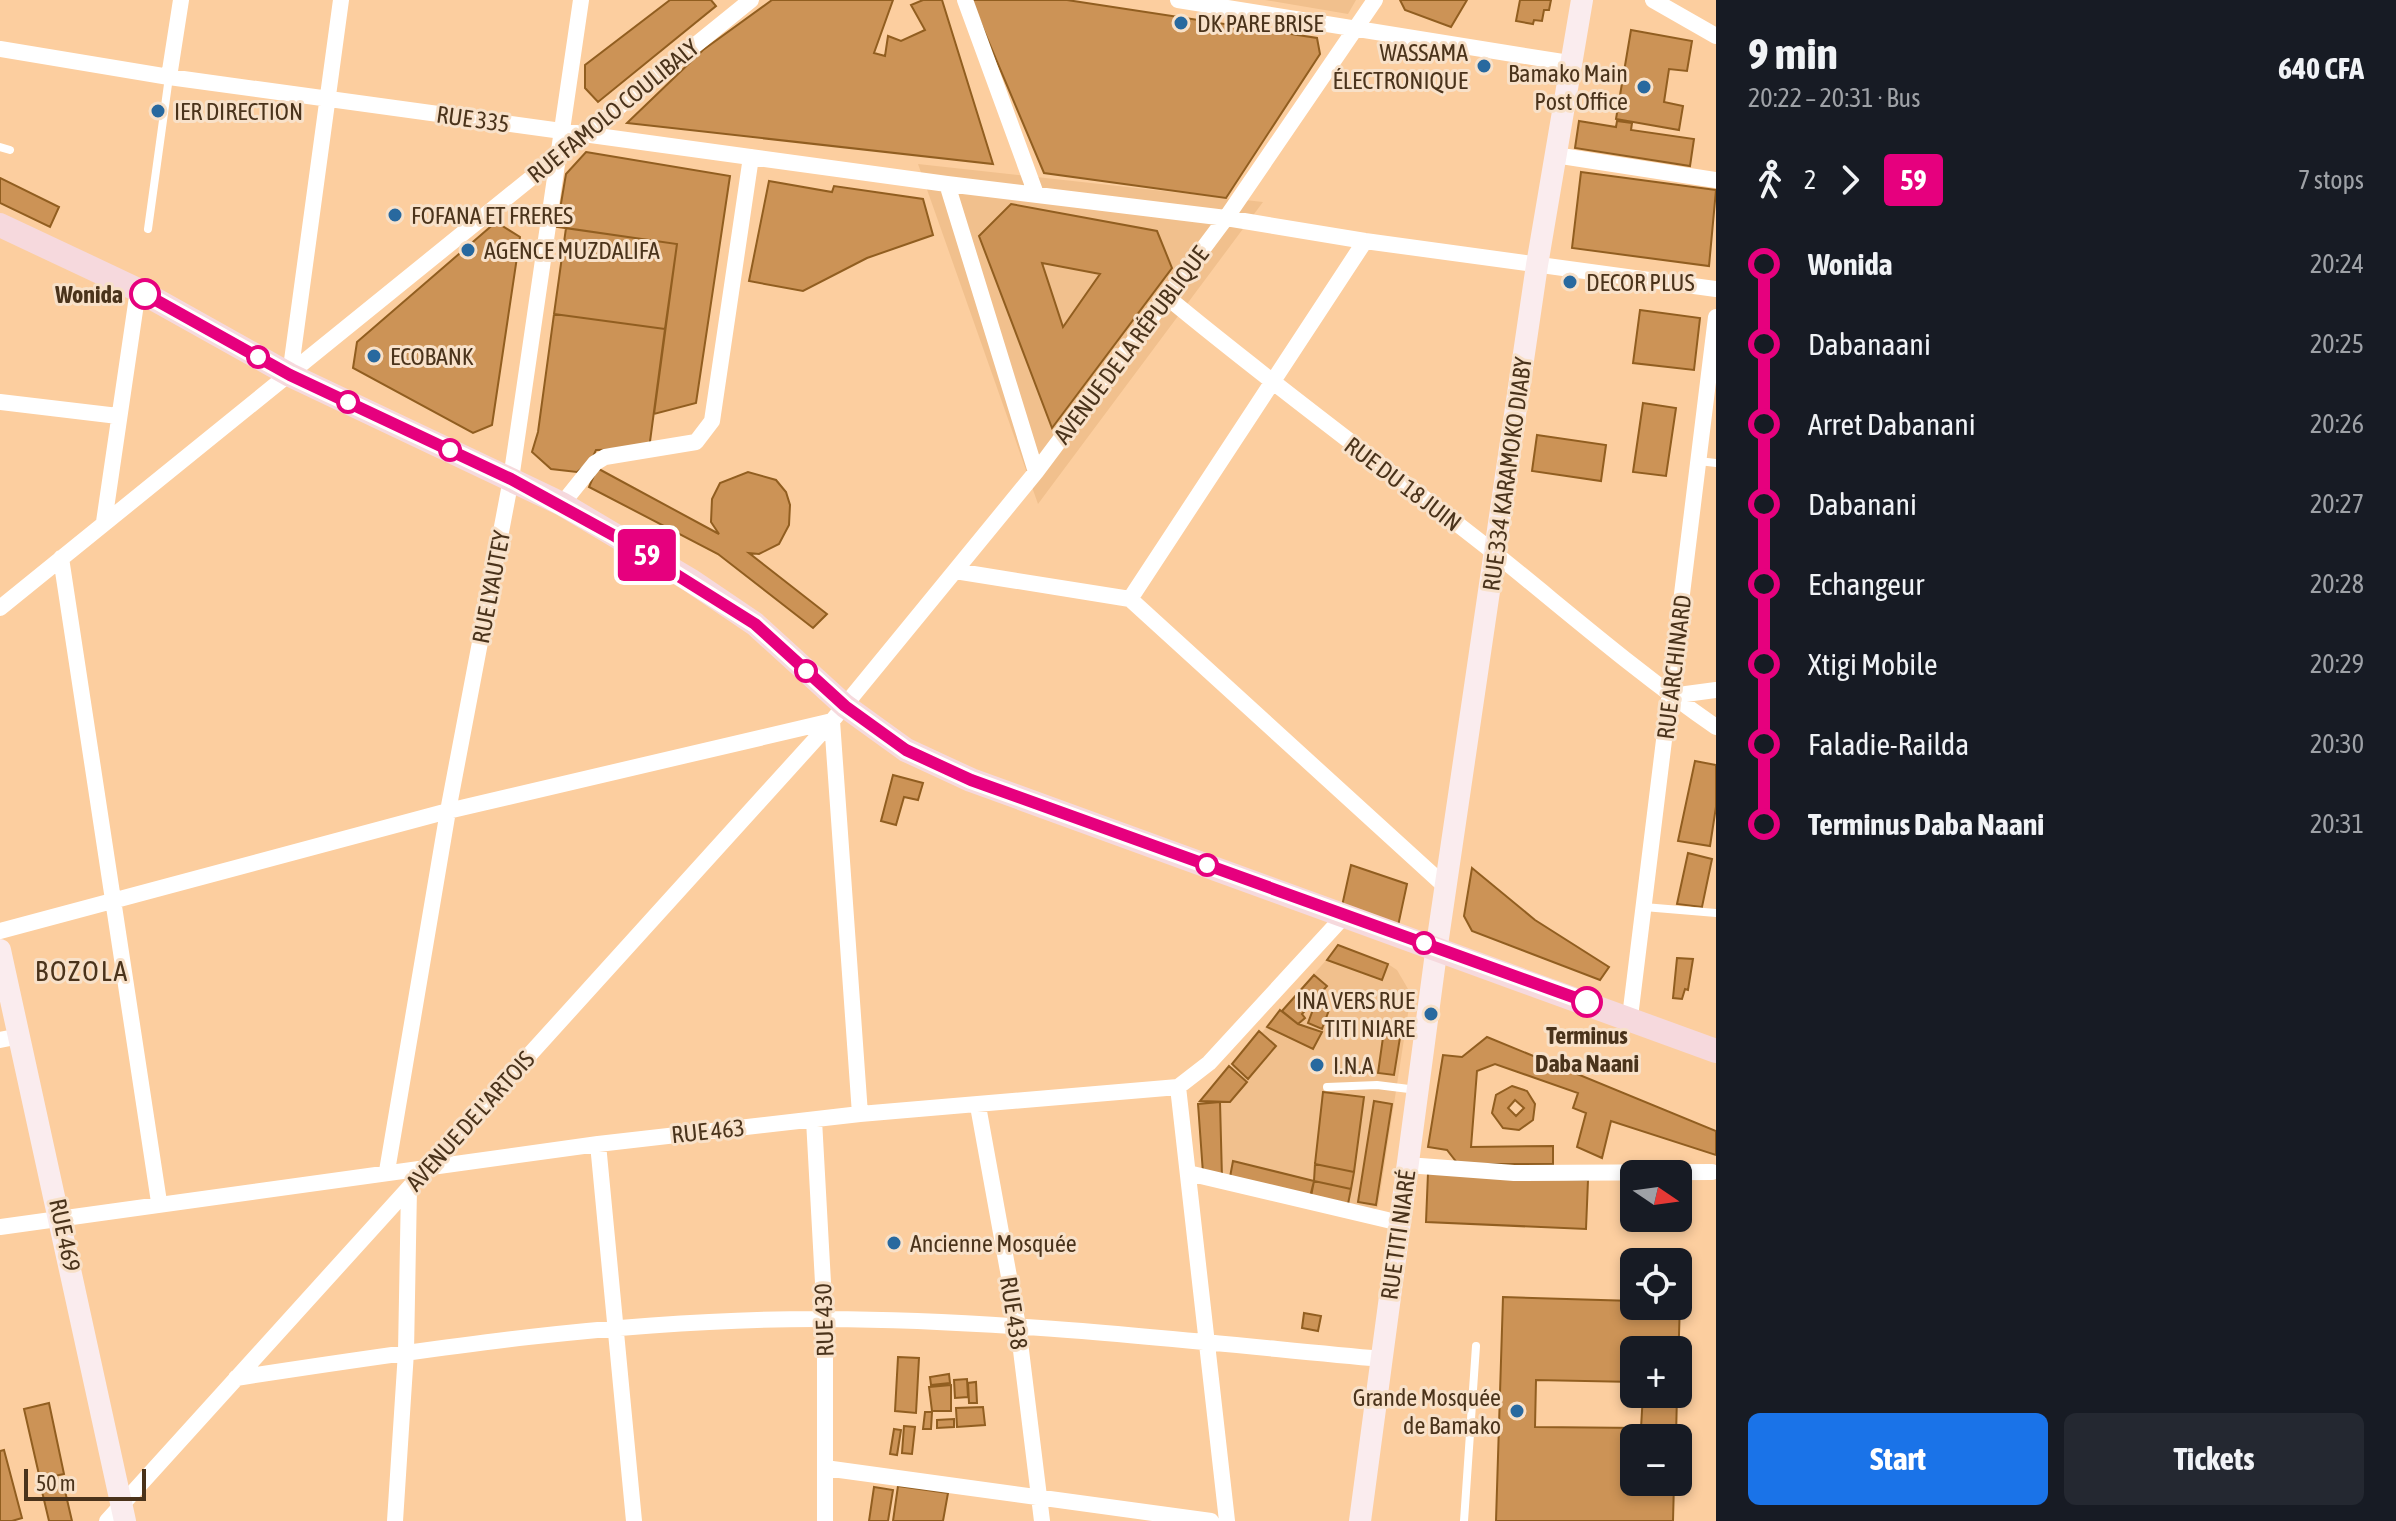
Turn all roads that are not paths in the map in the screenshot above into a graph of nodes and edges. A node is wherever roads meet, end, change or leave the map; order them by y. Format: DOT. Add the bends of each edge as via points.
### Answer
graph roads {
  1 [pos="181,0"];
  2 [pos="341,0"];
  3 [pos="580,0"];
  4 [pos="965,0"];
  5 [pos="1178,0"];
  6 [pos="1375,0"];
  7 [pos="1582,0"];
  8 [pos="1653,0"];
  9 [pos="745,2"];
  10 [pos="1355,27"];
  11 [pos="1716,36"];
  12 [pos="0,49"];
  13 [pos="1569,63"];
  14 [pos="169,77"];
  15 [pos="327,99"];
  16 [pos="562,131"];
  17 [pos="585,134"];
  18 [pos="0,147"];
  19 [pos="10,150"];
  20 [pos="559,155"];
  21 [pos="1555,155"];
  22 [pos="751,157"];
  23 [pos="1716,180"];
  24 [pos="947,184"];
  25 [pos="1036,194"];
  26 [pos="1226,218"];
  27 [pos="0,225"];
  28 [pos="148,229"];
  29 [pos="1365,241"];
  30 [pos="1537,265"];
  31 [pos="1716,289"];
  32 [pos="138,290"];
  33 [pos="1167,297"];
  34 [pos="1716,317"];
  35 [pos="290,375"];
  36 [pos="1273,385"];
  37 [pos="0,402"];
  38 [pos="118,416"];
  39 [pos="1708,462"];
  40 [pos="1036,472"];
  41 [pos="511,479"];
  42 [pos="562,504"];
  43 [pos="104,522"];
  44 [pos="1495,554"];
  45 [pos="61,558"];
  46 [pos="955,571"];
  47 [pos="1130,599"];
  48 [pos="0,608"];
  49 [pos="869,676"];
  50 [pos="1716,690"];
  51 [pos="1671,696"];
  52 [pos="839,714"];
  53 [pos="1716,727"];
  54 [pos="448,811"];
  55 [pos="1446,887"];
  56 [pos="112,902"];
  57 [pos="1644,907"];
  58 [pos="1716,913"];
  59 [pos="1346,914"];
  60 [pos="0,931"];
  61 [pos="1437,948"];
  62 [pos="0,950"];
  63 [pos="1630,1017"];
  64 [pos="10,1038"];
  65 [pos="1716,1051"];
  66 [pos="1178,1087"];
  67 [pos="1327,1087"];
  68 [pos="1418,1090"];
  69 [pos="978,1106"];
  70 [pos="860,1114"];
  71 [pos="814,1120"];
  72 [pos="598,1144"];
  73 [pos="430,1165"];
  74 [pos="1407,1165"];
  75 [pos="387,1171"];
  76 [pos="1712,1172"];
  77 [pos="1188,1173"];
  78 [pos="409,1188"];
  79 [pos="159,1202"];
  80 [pos="61,1217"];
  81 [pos="1400,1223"];
  82 [pos="0,1227"];
  83 [pos="825,1319"];
  84 [pos="1018,1326"];
  85 [pos="615,1327"];
  86 [pos="1207,1343"];
  87 [pos="1476,1346"];
  88 [pos="406,1352"];
  89 [pos="1381,1359"];
  90 [pos="236,1378"];
  91 [pos="825,1468"];
  92 [pos="1039,1497"];
  93 [pos="118,1516"];
  94 [pos="395,1521"];
  95 [pos="634,1521"];
  96 [pos="825,1521"];
  97 [pos="1042,1521"];
  98 [pos="1211,1521"];
  99 [pos="1227,1521"];
  100 [pos="1360,1521"];
  101 [pos="1464,1521"];
  1 -- 14 [label="street"];
  2 -- 15 [label="street"];
  3 -- 16 [label="street, RUE LYAUTEY"];
  4 -- 25 [label="street"];
  5 -- 10 [label="street"];
  6 -- 10 [label="street, AVENUE DE LA RÉPUBLIQUE"];
  7 -- 13 [label="main road, RUE 334 KARAMOKO DIABY"];
  8 -- 11 [label="street"];
  9 -- 17 [label="street, RUE FAMOLO COULIBALY"];
  10 -- 13 [label="street"];
  10 -- 26 [label="street, AVENUE DE LA RÉPUBLIQUE"];
  12 -- 14 [label="street, RUE 335"];
  13 -- 21 [label="main road, RUE 334 KARAMOKO DIABY"];
  14 -- 15 [label="street, RUE 335"];
  14 -- 28 [label="lane"];
  15 -- 16 [label="street, RUE 335"];
  15 -- 35 [label="street"];
  16 -- 17 [label="street, RUE 335"];
  16 -- 20 [label="street, RUE LYAUTEY"];
  17 -- 20 [label="street, RUE FAMOLO COULIBALY"];
  17 -- 22 [label="street, RUE 335"];
  18 -- 19 [label="lane"];
  20 -- 35 [label="street, RUE FAMOLO COULIBALY"];
  20 -- 41 [label="street, RUE LYAUTEY"];
  21 -- 23 [label="street"];
  21 -- 30 [label="main road, RUE 334 KARAMOKO DIABY"];
  22 -- 24 [label="street, RUE 335"];
  22 -- 42 [label="street" via="712,421 696,442 605,457"];
  24 -- 25 [label="street, RUE 335"];
  24 -- 40 [label="street"];
  25 -- 26 [label="street, RUE 335"];
  26 -- 29 [label="street, RUE 335"];
  26 -- 33 [label="street, AVENUE DE LA RÉPUBLIQUE"];
  27 -- 32 [label="main road"];
  29 -- 30 [label="street, RUE 335"];
  29 -- 36 [label="street"];
  30 -- 31 [label="street, RUE 335"];
  30 -- 44 [label="main road, RUE 334 KARAMOKO DIABY"];
  32 -- 35 [label="main road"];
  32 -- 38 [label="street"];
  33 -- 36 [label="street, RUE DU 18 JUIN"];
  33 -- 40 [label="street, AVENUE DE LA RÉPUBLIQUE"];
  34 -- 39 [label="street, RUE ARCHINARD"];
  35 -- 41 [label="main road"];
  35 -- 43 [label="street, RUE FAMOLO COULIBALY"];
  36 -- 44 [label="street, RUE DU 18 JUIN"];
  36 -- 47 [label="street"];
  37 -- 38 [label="street"];
  38 -- 43 [label="street"];
  39 -- 51 [label="street, RUE ARCHINARD"];
  40 -- 46 [label="street, AVENUE DE LA RÉPUBLIQUE"];
  41 -- 42 [label="main road"];
  41 -- 54 [label="street, RUE LYAUTEY"];
  42 -- 52 [label="main road" via="755,624"];
  43 -- 45 [label="street, RUE FAMOLO COULIBALY"];
  44 -- 51 [label="street, RUE DU 18 JUIN"];
  44 -- 55 [label="main road, RUE 334 KARAMOKO DIABY"];
  45 -- 48 [label="street, RUE FAMOLO COULIBALY"];
  45 -- 56 [label="street"];
  46 -- 47 [label="street"];
  46 -- 49 [label="street, AVENUE DE LA RÉPUBLIQUE"];
  47 -- 55 [label="street"];
  49 -- 52 [label="street, AVENUE DE L'ARTOIS"];
  50 -- 51 [label="street"];
  51 -- 53 [label="street, RUE DU 18 JUIN"];
  51 -- 57 [label="street, RUE ARCHINARD"];
  52 -- 54 [label="street"];
  52 -- 59 [label="main road" via="971,780"];
  52 -- 70 [label="street"];
  52 -- 73 [label="street, AVENUE DE L'ARTOIS"];
  54 -- 56 [label="street"];
  54 -- 75 [label="street, RUE LYAUTEY"];
  55 -- 61 [label="main road, RUE 334 KARAMOKO DIABY"];
  56 -- 60 [label="street"];
  56 -- 79 [label="street"];
  57 -- 58 [label="lane"];
  57 -- 63 [label="street, RUE ARCHINARD"];
  59 -- 61 [label="main road"];
  59 -- 66 [label="street" via="1209,1063"];
  61 -- 63 [label="main road"];
  61 -- 68 [label="main road, RUE TITI NIARÉ"];
  62 -- 64 [label="main road, RUE 469"];
  63 -- 65 [label="main road"];
  64 -- 80 [label="main road, RUE 469"];
  66 -- 69 [label="street, RUE 463"];
  66 -- 77 [label="street"];
  67 -- 68 [label="lane"];
  68 -- 74 [label="main road, RUE TITI NIARÉ"];
  69 -- 70 [label="street, RUE 463"];
  69 -- 84 [label="street, RUE 438"];
  70 -- 71 [label="street, RUE 463"];
  71 -- 72 [label="street, RUE 463"];
  71 -- 83 [label="street, RUE 430"];
  72 -- 73 [label="street, RUE 463"];
  72 -- 85 [label="street"];
  73 -- 75 [label="street, RUE 463"];
  73 -- 78 [label="street, AVENUE DE L'ARTOIS"];
  74 -- 76 [label="street" via="1514,1173"];
  74 -- 81 [label="main road, RUE TITI NIARÉ"];
  75 -- 79 [label="street, RUE 463"];
  77 -- 81 [label="street"];
  77 -- 86 [label="street"];
  78 -- 88 [label="street"];
  78 -- 90 [label="street, AVENUE DE L'ARTOIS"];
  79 -- 80 [label="street, RUE 463"];
  80 -- 82 [label="street, RUE 463"];
  80 -- 93 [label="main road, RUE 469"];
  81 -- 89 [label="main road, RUE TITI NIARÉ"];
  83 -- 84 [label="street"];
  83 -- 85 [label="street"];
  83 -- 91 [label="street, RUE 430"];
  84 -- 86 [label="street"];
  84 -- 92 [label="street, RUE 438"];
  85 -- 88 [label="street"];
  85 -- 95 [label="street"];
  86 -- 89 [label="street"];
  86 -- 99 [label="street"];
  87 -- 101 [label="lane"];
  88 -- 90 [label="street"];
  88 -- 94 [label="street"];
  89 -- 100 [label="main road, RUE TITI NIARÉ"];
  90 -- 93 [label="street, AVENUE DE L'ARTOIS"];
  91 -- 92 [label="street"];
  91 -- 96 [label="street, RUE 430"];
  92 -- 97 [label="street, RUE 438"];
  92 -- 98 [label="street"];
}
